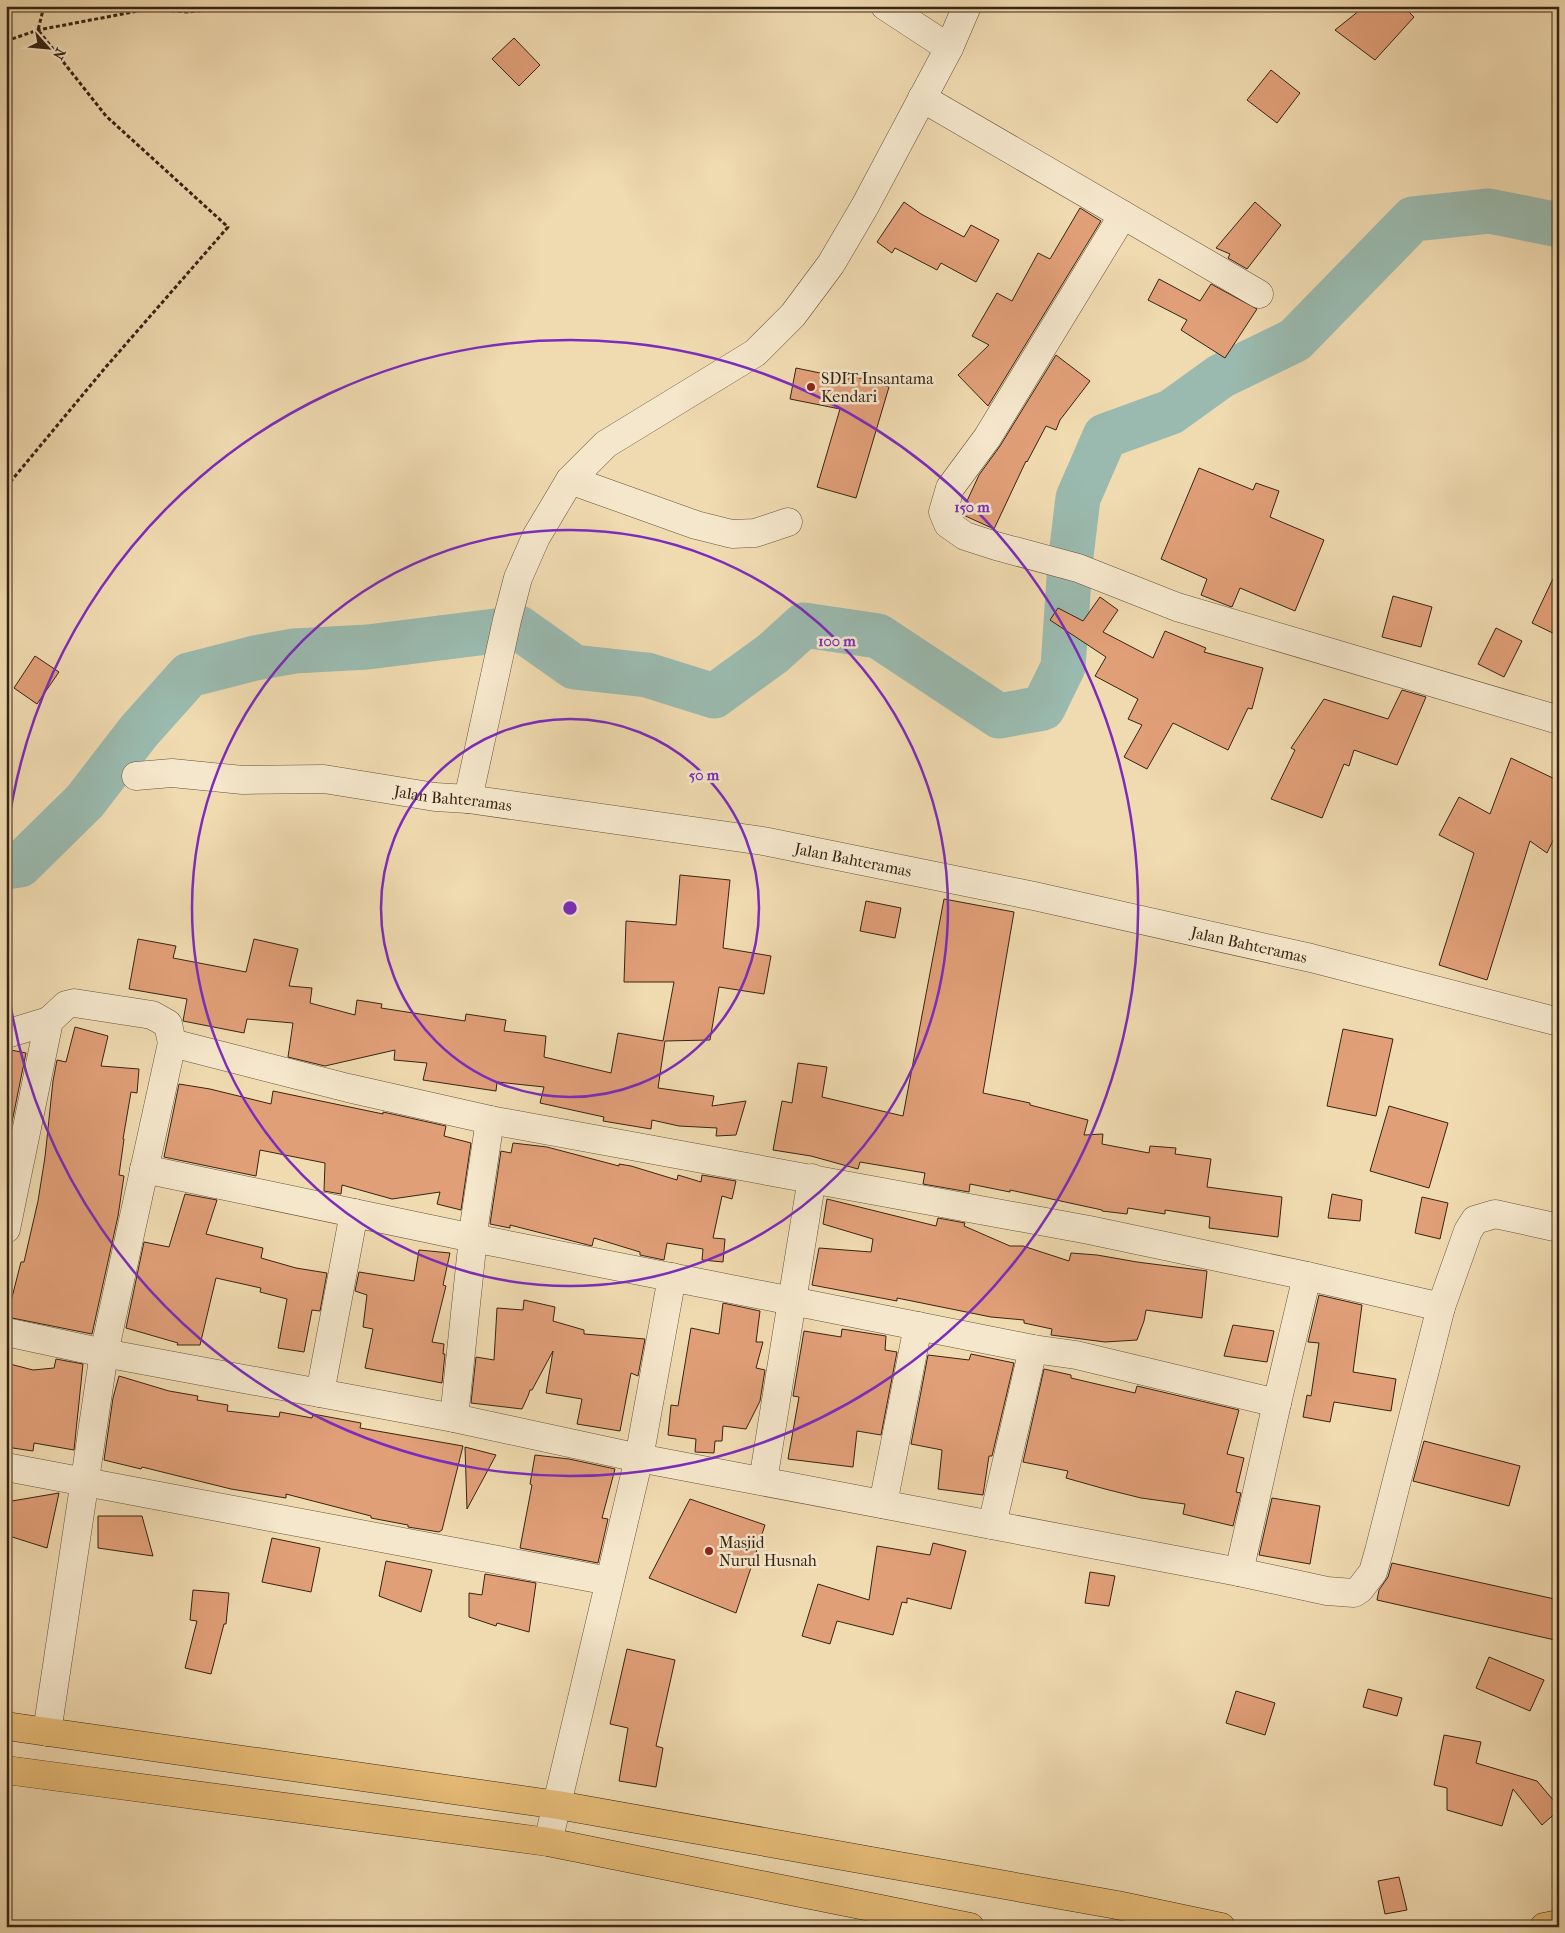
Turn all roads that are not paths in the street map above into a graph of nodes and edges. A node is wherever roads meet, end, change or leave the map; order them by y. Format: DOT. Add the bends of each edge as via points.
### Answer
graph roads {
  1 [pos="885,6"];
  2 [pos="967,6"];
  3 [pos="949,48"];
  4 [pos="922,98"];
  5 [pos="1123,215"];
  6 [pos="1258,294"];
  7 [pos="570,480"];
  8 [pos="788,522"];
  9 [pos="1559,720"];
  10 [pos="136,776"];
  11 [pos="468,799"];
  12 [pos="49,1021"];
  13 [pos="1559,1022"];
  14 [pos="6,1034"];
  15 [pos="172,1043"];
  16 [pos="490,1120"];
  17 [pos="144,1169"];
  18 [pos="812,1178"];
  19 [pos="354,1213"];
  20 [pos="1559,1228"];
  21 [pos="6,1229"];
  22 [pos="473,1238"];
  23 [pos="1307,1276"];
  24 [pos="672,1277"];
  25 [pos="792,1301"];
  26 [pos="1441,1308"];
  27 [pos="918,1326"];
  28 [pos="6,1332"];
  29 [pos="1033,1349"];
  30 [pos="104,1354"];
  31 [pos="320,1393"];
  32 [pos="1276,1403"];
  33 [pos="454,1418"];
  34 [pos="638,1458"];
  35 [pos="6,1466"];
  36 [pos="84,1481"];
  37 [pos="763,1481"];
  38 [pos="884,1504"];
  39 [pos="992,1525"];
  40 [pos="1239,1572"];
  41 [pos="609,1581"];
  42 [pos="6,1726"];
  43 [pos="47,1732"];
  44 [pos="6,1770"];
  45 [pos="558,1806"];
  46 [pos="548,1842"];
  47 [pos="970,1927"];
  48 [pos="1221,1927"];
  1 -- 3 [label="street"];
  2 -- 3 [label="street"];
  3 -- 4 [label="street"];
  4 -- 5 [label="street"];
  4 -- 7 [label="street" via="865,206 830,264 793,315 755,353 606,444"];
  5 -- 6 [label="street"];
  5 -- 9 [label="street" via="987,438 950,488 943,512 948,524 965,536 1078,568 1177,607"];
  7 -- 8 [label="street" via="696,525 732,534 755,534"];
  7 -- 11 [label="street" via="536,538 518,578"];
  10 -- 11 [label="street, Jalan Bahteramas" via="172,773 243,780 324,779"];
  11 -- 13 [label="street, Jalan Bahteramas" via="763,840 1311,958"];
  12 -- 14 [label="street"];
  12 -- 15 [label="street" via="66,1005 74,1003 152,1016 168,1024"];
  12 -- 21 [label="street"];
  15 -- 16 [label="street"];
  15 -- 17 [label="street"];
  16 -- 18 [label="street"];
  16 -- 22 [label="street"];
  17 -- 19 [label="street"];
  17 -- 30 [label="street"];
  18 -- 23 [label="street" via="1089,1230"];
  18 -- 25 [label="street"];
  19 -- 22 [label="street"];
  19 -- 31 [label="street"];
  20 -- 26 [label="street" via="1495,1214 1475,1220 1468,1231"];
  22 -- 24 [label="street"];
  22 -- 33 [label="street"];
  23 -- 26 [label="street"];
  23 -- 32 [label="street"];
  24 -- 25 [label="street"];
  24 -- 34 [label="street"];
  25 -- 27 [label="street"];
  25 -- 37 [label="street"];
  26 -- 40 [label="street" via="1380,1551 1365,1583 1354,1593 1327,1591"];
  27 -- 29 [label="street"];
  27 -- 38 [label="street"];
  28 -- 30 [label="street"];
  29 -- 32 [label="street" via="1076,1355"];
  29 -- 39 [label="street"];
  30 -- 31 [label="street"];
  30 -- 36 [label="street"];
  31 -- 33 [label="street"];
  32 -- 40 [label="street"];
  33 -- 34 [label="street"];
  34 -- 37 [label="street"];
  34 -- 41 [label="street"];
  35 -- 36 [label="street"];
  36 -- 41 [label="street"];
  36 -- 43 [label="street"];
  37 -- 38 [label="street"];
  38 -- 39 [label="street"];
  39 -- 40 [label="street"];
  41 -- 45 [label="street"];
  42 -- 43 [label="highway"];
  43 -- 45 [label="highway"];
  44 -- 46 [label="highway"];
  45 -- 46 [label="street"];
  45 -- 48 [label="highway" via="1117,1904"];
  46 -- 47 [label="highway"];
}
